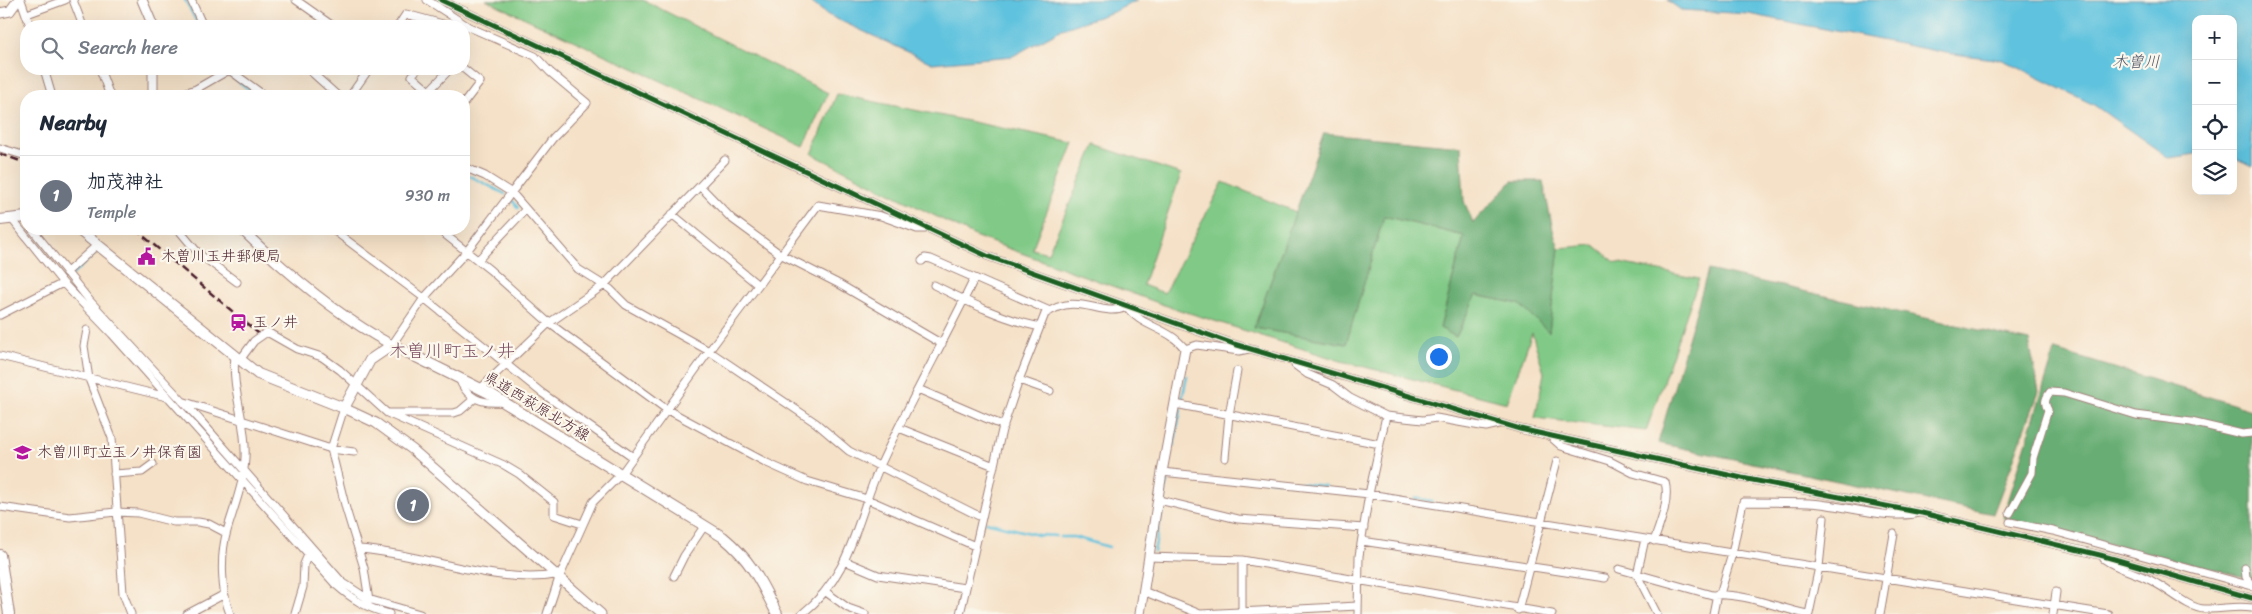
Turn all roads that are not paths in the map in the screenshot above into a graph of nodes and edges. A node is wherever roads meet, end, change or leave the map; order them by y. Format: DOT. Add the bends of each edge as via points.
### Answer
graph roads {
  1 [pos="20,0"];
  2 [pos="65,0"];
  3 [pos="73,0"];
  4 [pos="142,0"];
  5 [pos="191,0"];
  6 [pos="296,0"];
  7 [pos="428,0"];
  8 [pos="441,0"];
  9 [pos="0,13"];
  10 [pos="26,14"];
  11 [pos="28,20"];
  12 [pos="81,20"];
  13 [pos="150,20"];
  14 [pos="200,20"];
  15 [pos="324,20"];
  16 [pos="403,20"];
  17 [pos="428,20"];
  18 [pos="456,20"];
  19 [pos="470,29"];
  20 [pos="470,73"];
  21 [pos="46,75"];
  22 [pos="102,75"];
  23 [pos="153,75"];
  24 [pos="219,75"];
  25 [pos="237,75"];
  26 [pos="315,75"];
  27 [pos="365,75"];
  28 [pos="413,75"];
  29 [pos="444,75"];
  30 [pos="50,90"];
  31 [pos="108,90"];
  32 [pos="153,90"];
  33 [pos="193,90"];
  34 [pos="257,90"];
  35 [pos="331,90"];
  36 [pos="354,90"];
  37 [pos="428,90"];
  38 [pos="430,90"];
  39 [pos="470,95"];
  40 [pos="0,148"];
  41 [pos="20,154"];
  42 [pos="725,160"];
  43 [pos="470,170"];
  44 [pos="700,186"];
  45 [pos="512,193"];
  46 [pos="526,209"];
  47 [pos="672,214"];
  48 [pos="20,218"];
  49 [pos="5,219"];
  50 [pos="928,229"];
  51 [pos="37,235"];
  52 [pos="85,235"];
  53 [pos="183,235"];
  54 [pos="248,235"];
  55 [pos="340,235"];
  56 [pos="446,235"];
  57 [pos="97,245"];
  58 [pos="467,251"];
  59 [pos="780,254"];
  60 [pos="478,260"];
  61 [pos="922,261"];
  62 [pos="66,273"];
  63 [pos="974,279"];
  64 [pos="237,282"];
  65 [pos="63,283"];
  66 [pos="604,285"];
  67 [pos="758,285"];
  68 [pos="934,286"];
  69 [pos="424,298"];
  70 [pos="964,300"];
  71 [pos="1127,307"];
  72 [pos="1050,311"];
  73 [pos="0,316"];
  74 [pos="549,323"];
  75 [pos="1040,327"];
  76 [pos="86,330"];
  77 [pos="942,344"];
  78 [pos="392,345"];
  79 [pos="1185,349"];
  80 [pos="1250,349"];
  81 [pos="709,351"];
  82 [pos="0,356"];
  83 [pos="238,358"];
  84 [pos="1288,360"];
  85 [pos="505,364"];
  86 [pos="1236,371"];
  87 [pos="459,378"];
  88 [pos="89,379"];
  89 [pos="1019,380"];
  90 [pos="356,385"];
  91 [pos="480,388"];
  92 [pos="918,389"];
  93 [pos="1050,391"];
  94 [pos="168,398"];
  95 [pos="474,399"];
  96 [pos="181,401"];
  97 [pos="502,402"];
  98 [pos="1175,404"];
  99 [pos="344,408"];
  100 [pos="666,409"];
  101 [pos="387,413"];
  102 [pos="1229,415"];
  103 [pos="1386,416"];
  104 [pos="243,420"];
  105 [pos="1502,424"];
  106 [pos="1004,426"];
  107 [pos="899,428"];
  108 [pos="2252,433"];
  109 [pos="1550,436"];
  110 [pos="1380,444"];
  111 [pos="331,449"];
  112 [pos="354,452"];
  113 [pos="633,457"];
  114 [pos="1225,458"];
  115 [pos="1557,460"];
  116 [pos="153,464"];
  117 [pos="880,466"];
  118 [pos="994,466"];
  119 [pos="244,470"];
  120 [pos="1162,472"];
  121 [pos="114,474"];
  122 [pos="621,474"];
  123 [pos="242,480"];
  124 [pos="1369,494"];
  125 [pos="867,499"];
  126 [pos="1159,500"];
  127 [pos="0,507"];
  128 [pos="116,512"];
  129 [pos="1922,512"];
  130 [pos="2010,513"];
  131 [pos="981,517"];
  132 [pos="1824,518"];
  133 [pos="1541,522"];
  134 [pos="2010,522"];
  135 [pos="582,524"];
  136 [pos="705,525"];
  137 [pos="1364,528"];
  138 [pos="226,534"];
  139 [pos="1894,534"];
  140 [pos="1645,539"];
  141 [pos="1654,540"];
  142 [pos="1362,541"];
  143 [pos="975,546"];
  144 [pos="359,550"];
  145 [pos="1732,554"];
  146 [pos="0,555"];
  147 [pos="308,555"];
  148 [pos="2100,555"];
  149 [pos="1149,557"];
  150 [pos="1242,560"];
  151 [pos="845,561"];
  152 [pos="1530,567"];
  153 [pos="1819,568"];
  154 [pos="2245,568"];
  155 [pos="1619,569"];
  156 [pos="1637,575"];
  157 [pos="674,576"];
  158 [pos="557,577"];
  159 [pos="1605,578"];
  160 [pos="1886,578"];
  161 [pos="1359,580"];
  162 [pos="2252,585"];
  163 [pos="965,588"];
  164 [pos="1144,590"];
  165 [pos="826,592"];
  166 [pos="2056,592"];
  167 [pos="1719,594"];
  168 [pos="223,595"];
  169 [pos="2252,598"];
  170 [pos="368,599"];
  171 [pos="2054,605"];
  172 [pos="2230,606"];
  173 [pos="2252,608"];
  174 [pos="1358,610"];
  175 [pos="1518,610"];
  176 [pos="371,612"];
  177 [pos="2203,612"];
  178 [pos="2252,612"];
  179 [pos="1242,613"];
  180 [pos="9,614"];
  181 [pos="131,614"];
  182 [pos="187,614"];
  183 [pos="230,614"];
  184 [pos="295,614"];
  185 [pos="389,614"];
  186 [pos="420,614"];
  187 [pos="547,614"];
  188 [pos="601,614"];
  189 [pos="777,614"];
  190 [pos="802,614"];
  191 [pos="865,614"];
  192 [pos="960,614"];
  193 [pos="1140,614"];
  194 [pos="1200,614"];
  195 [pos="1552,614"];
  196 [pos="1657,614"];
  197 [pos="1713,614"];
  198 [pos="1808,614"];
  199 [pos="1880,614"];
  200 [pos="2053,614"];
  201 [pos="2108,614"];
  1 -- 9 [label="street" via="10,11"];
  1 -- 10 [label="street"];
  2 -- 10 [label="street"];
  3 -- 12 [label="street"];
  4 -- 13 [label="street"];
  5 -- 14 [label="street"];
  6 -- 15 [label="street"];
  7 -- 18 [label="street"];
  8 -- 50 [label="street"];
  10 -- 11 [label="street"];
  16 -- 17 [label="street" via="406,14"];
  19 -- 45 [label="street" via="535,56 587,103 553,138"];
  20 -- 39 [label="street" via="480,82"];
  21 -- 30 [label="street"];
  22 -- 31 [label="street"];
  23 -- 32 [label="street"];
  24 -- 33 [label="street"];
  25 -- 34 [label="street"];
  26 -- 35 [label="street"];
  27 -- 36 [label="street"];
  28 -- 37 [label="street"];
  29 -- 38 [label="street"];
  40 -- 41 [label="street"];
  42 -- 44 [label="street"];
  43 -- 45 [label="street"];
  44 -- 47 [label="street"];
  44 -- 59 [label="street" via="731,218"];
  45 -- 46 [label="street"];
  45 -- 58 [label="street"];
  46 -- 60 [label="street"];
  46 -- 66 [label="street" via="578,269"];
  47 -- 66 [label="street"];
  47 -- 67 [label="street"];
  48 -- 49 [label="main road"];
  49 -- 65 [label="street"];
  50 -- 59 [label="street" via="818,204"];
  50 -- 71 [label="street" via="987,256"];
  51 -- 62 [label="street"];
  52 -- 57 [label="main road"];
  53 -- 64 [label="street" via="199,254"];
  54 -- 78 [label="street" via="337,308"];
  55 -- 69 [label="street"];
  56 -- 58 [label="street"];
  57 -- 62 [label="street"];
  57 -- 83 [label="main road"];
  58 -- 60 [label="street"];
  58 -- 69 [label="street"];
  59 -- 67 [label="street"];
  59 -- 77 [label="street"];
  60 -- 74 [label="street"];
  61 -- 63 [label="street" via="931,259"];
  62 -- 96 [label="street"];
  63 -- 70 [label="street"];
  63 -- 72 [label="street"];
  65 -- 73 [label="street"];
  65 -- 94 [label="street"];
  66 -- 74 [label="street"];
  66 -- 81 [label="street" via="640,314"];
  67 -- 81 [label="street"];
  68 -- 70 [label="street"];
  69 -- 78 [label="street"];
  69 -- 85 [label="street"];
  70 -- 75 [label="street" via="1012,320"];
  70 -- 77 [label="street"];
  71 -- 72 [label="street" via="1118,311 1073,303"];
  71 -- 79 [label="street" via="1133,316 1173,334"];
  71 -- 80 [label="street"];
  72 -- 75 [label="street" via="1045,314"];
  74 -- 85 [label="street"];
  74 -- 100 [label="street"];
  75 -- 89 [label="street"];
  76 -- 88 [label="street" via="84,346"];
  77 -- 92 [label="street"];
  78 -- 87 [label="main road, 県道西萩原北方線"];
  78 -- 90 [label="main road" via="370,360"];
  79 -- 80 [label="street" via="1197,345 1239,351"];
  79 -- 98 [label="street"];
  80 -- 84 [label="street"];
  81 -- 100 [label="street"];
  81 -- 117 [label="street" via="816,423 849,451"];
  82 -- 88 [label="street"];
  83 -- 90 [label="street" via="267,332 297,349 322,357"];
  83 -- 99 [label="main road" via="258,374"];
  83 -- 104 [label="street" via="233,372"];
  84 -- 103 [label="street" via="1307,374"];
  84 -- 105 [label="street"];
  85 -- 91 [label="street"];
  85 -- 113 [label="street" via="575,418"];
  86 -- 102 [label="street"];
  87 -- 91 [label="main road, 県道西萩原北方線"];
  87 -- 95 [label="street" via="463,389"];
  88 -- 94 [label="street"];
  88 -- 121 [label="street" via="112,438"];
  89 -- 93 [label="street"];
  89 -- 106 [label="street"];
  90 -- 99 [label="main road"];
  90 -- 101 [label="street"];
  91 -- 97 [label="main road, 県道西萩原北方線"];
  92 -- 106 [label="street"];
  92 -- 107 [label="street"];
  94 -- 96 [label="street"];
  94 -- 123 [label="street"];
  95 -- 97 [label="street"];
  95 -- 101 [label="street" via="454,413"];
  96 -- 104 [label="street"];
  96 -- 119 [label="street"];
  97 -- 122 [label="main road, 県道西萩原北方線"];
  98 -- 102 [label="street"];
  98 -- 120 [label="street"];
  99 -- 111 [label="street"];
  99 -- 158 [label="street" via="376,424 413,450"];
  100 -- 113 [label="street"];
  100 -- 125 [label="street" via="775,467 807,481"];
  101 -- 135 [label="street" via="504,464 554,502 554,515"];
  102 -- 110 [label="street"];
  102 -- 114 [label="street"];
  103 -- 105 [label="street" via="1423,420 1436,418 1486,427"];
  103 -- 110 [label="street"];
  104 -- 111 [label="street"];
  104 -- 119 [label="street" via="246,439"];
  105 -- 109 [label="street"];
  106 -- 118 [label="street"];
  107 -- 117 [label="street"];
  107 -- 118 [label="street"];
  108 -- 130 [label="street" via="2136,415 2064,393 2050,392 2046,397 2048,410 2033,458 2032,473"];
  109 -- 129 [label="street" via="1742,478"];
  109 -- 141 [label="street" via="1561,446 1665,482 1667,488 1662,515"];
  110 -- 124 [label="street"];
  111 -- 112 [label="street"];
  111 -- 144 [label="street"];
  113 -- 122 [label="street"];
  115 -- 133 [label="street"];
  116 -- 121 [label="street" via="142,472"];
  117 -- 125 [label="street"];
  117 -- 131 [label="street"];
  118 -- 131 [label="street"];
  119 -- 123 [label="street"];
  119 -- 170 [label="street" via="342,582"];
  120 -- 124 [label="street"];
  120 -- 126 [label="street"];
  121 -- 128 [label="street"];
  122 -- 135 [label="street" via="593,502"];
  122 -- 136 [label="main road, 県道西萩原北方線"];
  123 -- 138 [label="street"];
  123 -- 147 [label="street"];
  124 -- 133 [label="street"];
  124 -- 137 [label="street"];
  125 -- 143 [label="street"];
  125 -- 151 [label="street"];
  126 -- 137 [label="street" via="1238,519"];
  126 -- 149 [label="street"];
  127 -- 128 [label="street" via="70,517"];
  128 -- 138 [label="street" via="209,524"];
  128 -- 181 [label="street" via="123,594"];
  129 -- 145 [label="street" via="1911,516 1809,503 1743,502"];
  129 -- 148 [label="street"];
  131 -- 143 [label="street"];
  132 -- 153 [label="street"];
  133 -- 140 [label="street"];
  133 -- 152 [label="street"];
  134 -- 162 [label="street"];
  135 -- 158 [label="street"];
  136 -- 157 [label="street"];
  136 -- 189 [label="main road, 県道西萩原北方線" via="749,562"];
  137 -- 142 [label="street"];
  138 -- 168 [label="street"];
  139 -- 160 [label="street"];
  140 -- 141 [label="street"];
  140 -- 156 [label="street"];
  141 -- 145 [label="street"];
  142 -- 152 [label="street"];
  142 -- 161 [label="street"];
  143 -- 163 [label="street"];
  144 -- 158 [label="street" via="419,557 502,575"];
  144 -- 170 [label="street"];
  145 -- 153 [label="street"];
  145 -- 167 [label="street"];
  146 -- 180 [label="main road"];
  147 -- 176 [label="street" via="350,597"];
  147 -- 184 [label="street"];
  148 -- 169 [label="street"];
  148 -- 177 [label="street" via="2111,564 2147,578"];
  149 -- 150 [label="street"];
  149 -- 164 [label="street"];
  150 -- 161 [label="street"];
  150 -- 179 [label="street"];
  151 -- 163 [label="street" via="878,575"];
  151 -- 165 [label="street"];
  152 -- 159 [label="street"];
  152 -- 175 [label="street"];
  153 -- 160 [label="street"];
  153 -- 198 [label="street"];
  154 -- 162 [label="street" via="2246,577"];
  155 -- 156 [label="street"];
  156 -- 167 [label="street"];
  156 -- 196 [label="street"];
  158 -- 187 [label="street"];
  158 -- 188 [label="street"];
  160 -- 171 [label="street"];
  160 -- 199 [label="street"];
  161 -- 174 [label="street"];
  161 -- 175 [label="street"];
  163 -- 192 [label="street"];
  164 -- 193 [label="street"];
  164 -- 194 [label="street"];
  165 -- 190 [label="street"];
  165 -- 191 [label="street" via="848,608"];
  166 -- 171 [label="street"];
  167 -- 197 [label="street"];
  167 -- 198 [label="street"];
  168 -- 182 [label="street"];
  168 -- 183 [label="street"];
  170 -- 176 [label="street"];
  170 -- 186 [label="street"];
  171 -- 200 [label="street"];
  171 -- 201 [label="street"];
  172 -- 173 [label="street"];
  172 -- 177 [label="street"];
  172 -- 178 [label="street"];
  174 -- 179 [label="street"];
  175 -- 195 [label="street"];
  176 -- 185 [label="street"];
  179 -- 194 [label="street"];
}
